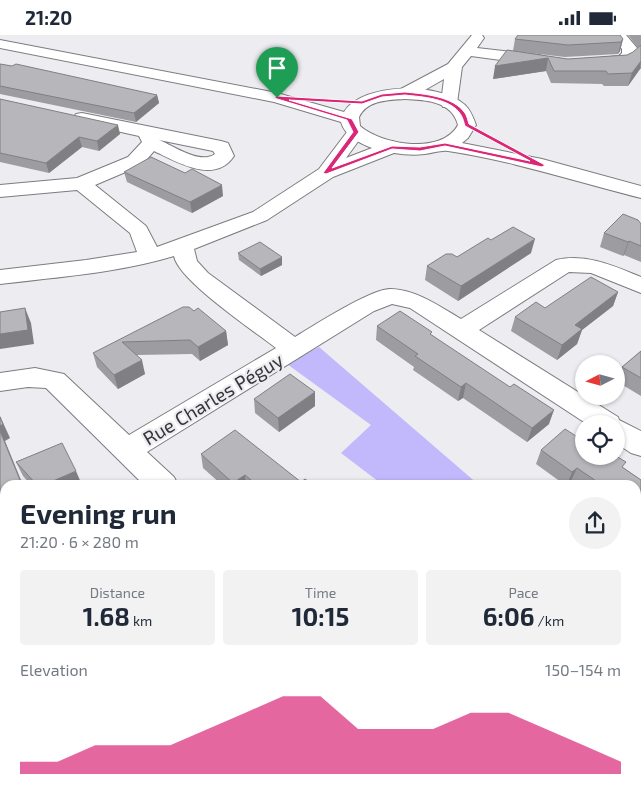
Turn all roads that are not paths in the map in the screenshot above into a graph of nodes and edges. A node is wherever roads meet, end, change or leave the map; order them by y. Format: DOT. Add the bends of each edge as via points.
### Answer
graph roads {
  1 [pos="479,35"];
  2 [pos="618,35"];
  3 [pos="0,44"];
  4 [pos="466,51"];
  5 [pos="551,62"];
  6 [pos="579,64"];
  7 [pos="454,67"];
  8 [pos="405,93"];
  9 [pos="277,98"];
  10 [pos="362,102"];
  11 [pos="449,103"];
  12 [pos="64,114"];
  13 [pos="467,125"];
  14 [pos="353,126"];
  15 [pos="445,145"];
  16 [pos="392,147"];
  17 [pos="542,165"];
  18 [pos="326,173"];
  19 [pos="81,184"];
  20 [pos="0,191"];
  21 [pos="641,192"];
  22 [pos="183,246"];
  23 [pos="150,256"];
  24 [pos="0,277"];
  25 [pos="641,286"];
  26 [pos="461,330"];
  27 [pos="294,349"];
  28 [pos="0,382"];
  29 [pos="594,415"];
  30 [pos="625,435"];
  31 [pos="641,445"];
  32 [pos="126,451"];
  33 [pos="158,480"];
  1 -- 4 [label="street"];
  2 -- 6 [label="street" via="630,51 627,58"];
  3 -- 9 [label="street"];
  4 -- 5 [label="street"];
  4 -- 7 [label="street"];
  7 -- 8 [label="street"];
  7 -- 11 [label="street"];
  8 -- 10 [label="street"];
  8 -- 11 [label="street"];
  9 -- 10 [label="street"];
  9 -- 14 [label="street"];
  10 -- 14 [label="street" via="353,110"];
  11 -- 13 [label="street" via="463,113"];
  12 -- 19 [label="street" via="149,137 135,161"];
  13 -- 15 [label="street" via="461,136"];
  13 -- 17 [label="street"];
  14 -- 16 [label="street" via="371,141"];
  14 -- 18 [label="street"];
  15 -- 16 [label="street" via="420,149"];
  15 -- 17 [label="street"];
  16 -- 18 [label="street"];
  17 -- 21 [label="street"];
  18 -- 22 [label="street" via="260,216"];
  19 -- 20 [label="street"];
  19 -- 23 [label="street" via="139,230"];
  22 -- 23 [label="street"];
  22 -- 27 [label="street, Rue Charles Péguy" via="186,263 200,278"];
  23 -- 24 [label="street"];
  25 -- 26 [label="street" via="595,266 564,265"];
  26 -- 27 [label="street" via="418,303 390,296 366,306"];
  26 -- 29 [label="street"];
  27 -- 32 [label="street, Rue Charles Péguy"];
  28 -- 32 [label="street, Rue Charles Péguy" via="45,377 55,381"];
  30 -- 31 [label="street"];
  32 -- 33 [label="street, Rue Charles Péguy"];
}
